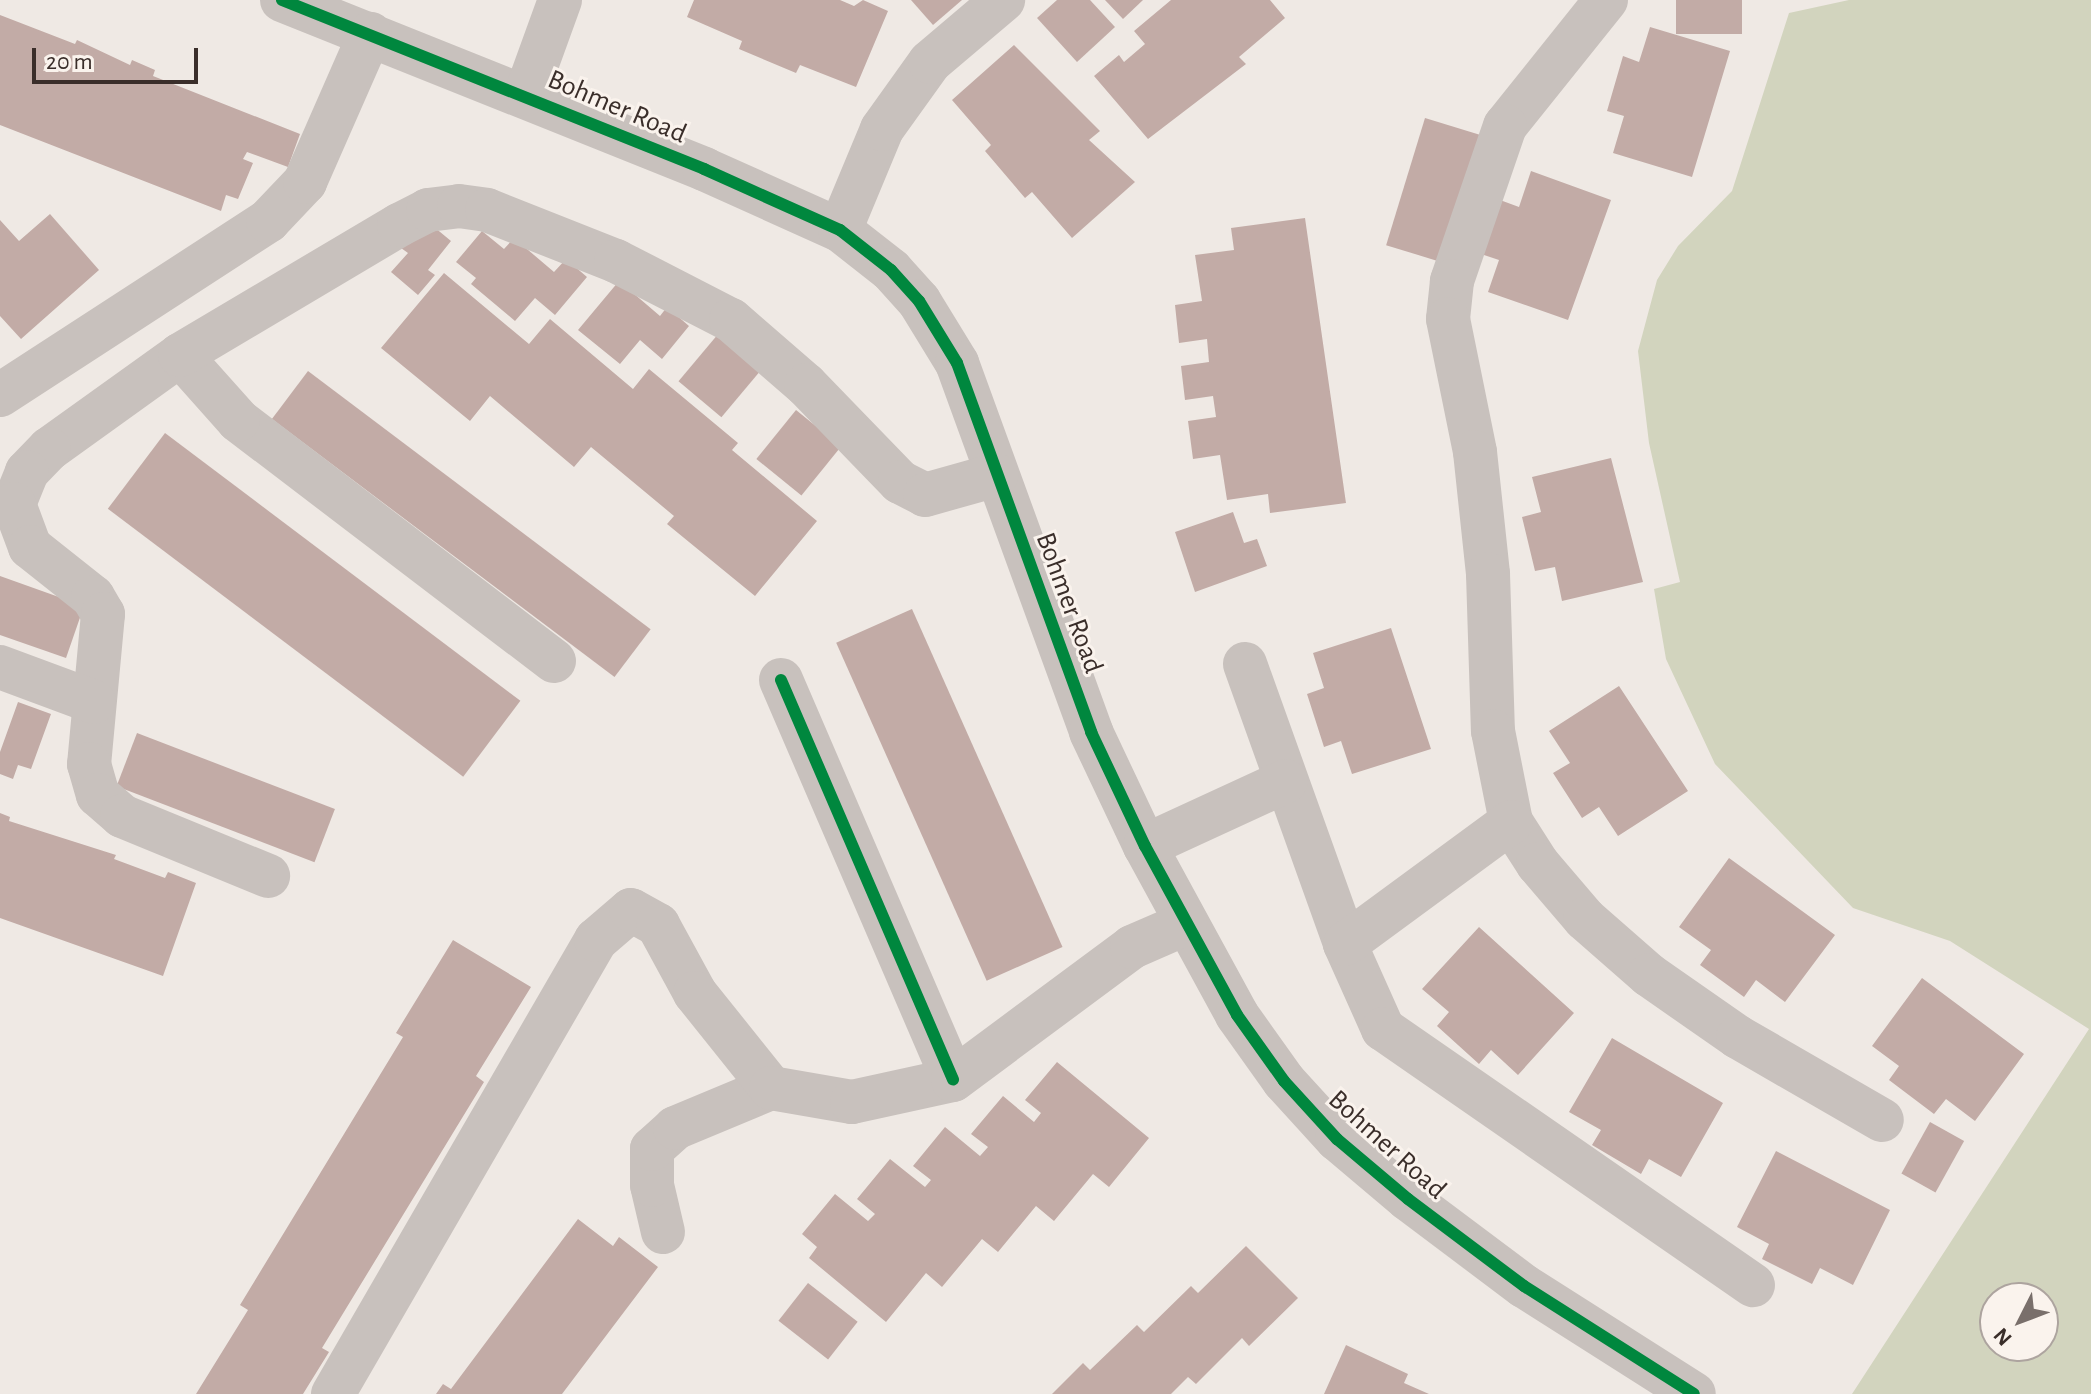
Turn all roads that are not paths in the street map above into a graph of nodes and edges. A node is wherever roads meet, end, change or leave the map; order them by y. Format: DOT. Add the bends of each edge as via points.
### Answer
graph roads {
  1 [pos="282,0"];
  2 [pos="560,0"];
  3 [pos="1003,0"];
  4 [pos="1606,0"];
  5 [pos="370,34"];
  6 [pos="526,94"];
  7 [pos="840,230"];
  8 [pos="180,355"];
  9 [pos="0,395"];
  10 [pos="996,475"];
  11 [pos="554,661"];
  12 [pos="1245,664"];
  13 [pos="0,667"];
  14 [pos="781,680"];
  15 [pos="94,702"];
  16 [pos="1286,781"];
  17 [pos="1511,822"];
  18 [pos="1145,846"];
  19 [pos="268,876"];
  20 [pos="1185,924"];
  21 [pos="1345,944"];
  22 [pos="953,1080"];
  23 [pos="771,1088"];
  24 [pos="1882,1120"];
  25 [pos="663,1232"];
  26 [pos="1753,1285"];
  27 [pos="333,1394"];
  28 [pos="1694,1394"];
  1 -- 5 [label="street, Bohmer Road"];
  2 -- 6 [label="street"];
  3 -- 7 [label="street" via="930,62 882,129"];
  4 -- 17 [label="street" via="1505,126 1452,281 1448,319 1475,452 1488,574 1493,731"];
  5 -- 6 [label="street, Bohmer Road"];
  5 -- 9 [label="street" via="305,182 268,221"];
  6 -- 7 [label="street, Bohmer Road"];
  7 -- 10 [label="street, Bohmer Road" via="891,270 919,301 957,363"];
  8 -- 10 [label="street" via="428,210 487,210 616,261 731,320 806,385 900,482 925,495"];
  8 -- 11 [label="street" via="238,420"];
  8 -- 15 [label="street" via="49,449 18,486 18,522 30,547 93,597 103,614"];
  10 -- 18 [label="street, Bohmer Road" via="1091,732"];
  12 -- 16 [label="street"];
  13 -- 15 [label="street"];
  14 -- 22 [label="street"];
  15 -- 19 [label="street" via="91,782 108,807"];
  16 -- 18 [label="street"];
  16 -- 21 [label="street"];
  17 -- 21 [label="street"];
  17 -- 24 [label="street" via="1538,864 1585,919 1649,975 1738,1037"];
  18 -- 20 [label="street, Bohmer Road"];
  20 -- 22 [label="street" via="1132,947"];
  20 -- 28 [label="street, Bohmer Road" via="1237,1015 1284,1081 1337,1139 1524,1286"];
  21 -- 26 [label="street" via="1383,1029 1400,1045"];
  22 -- 23 [label="street" via="852,1102"];
  23 -- 25 [label="street" via="675,1128 652,1149 652,1185"];
  23 -- 27 [label="street" via="695,993 658,925 631,910 596,940"];
}
